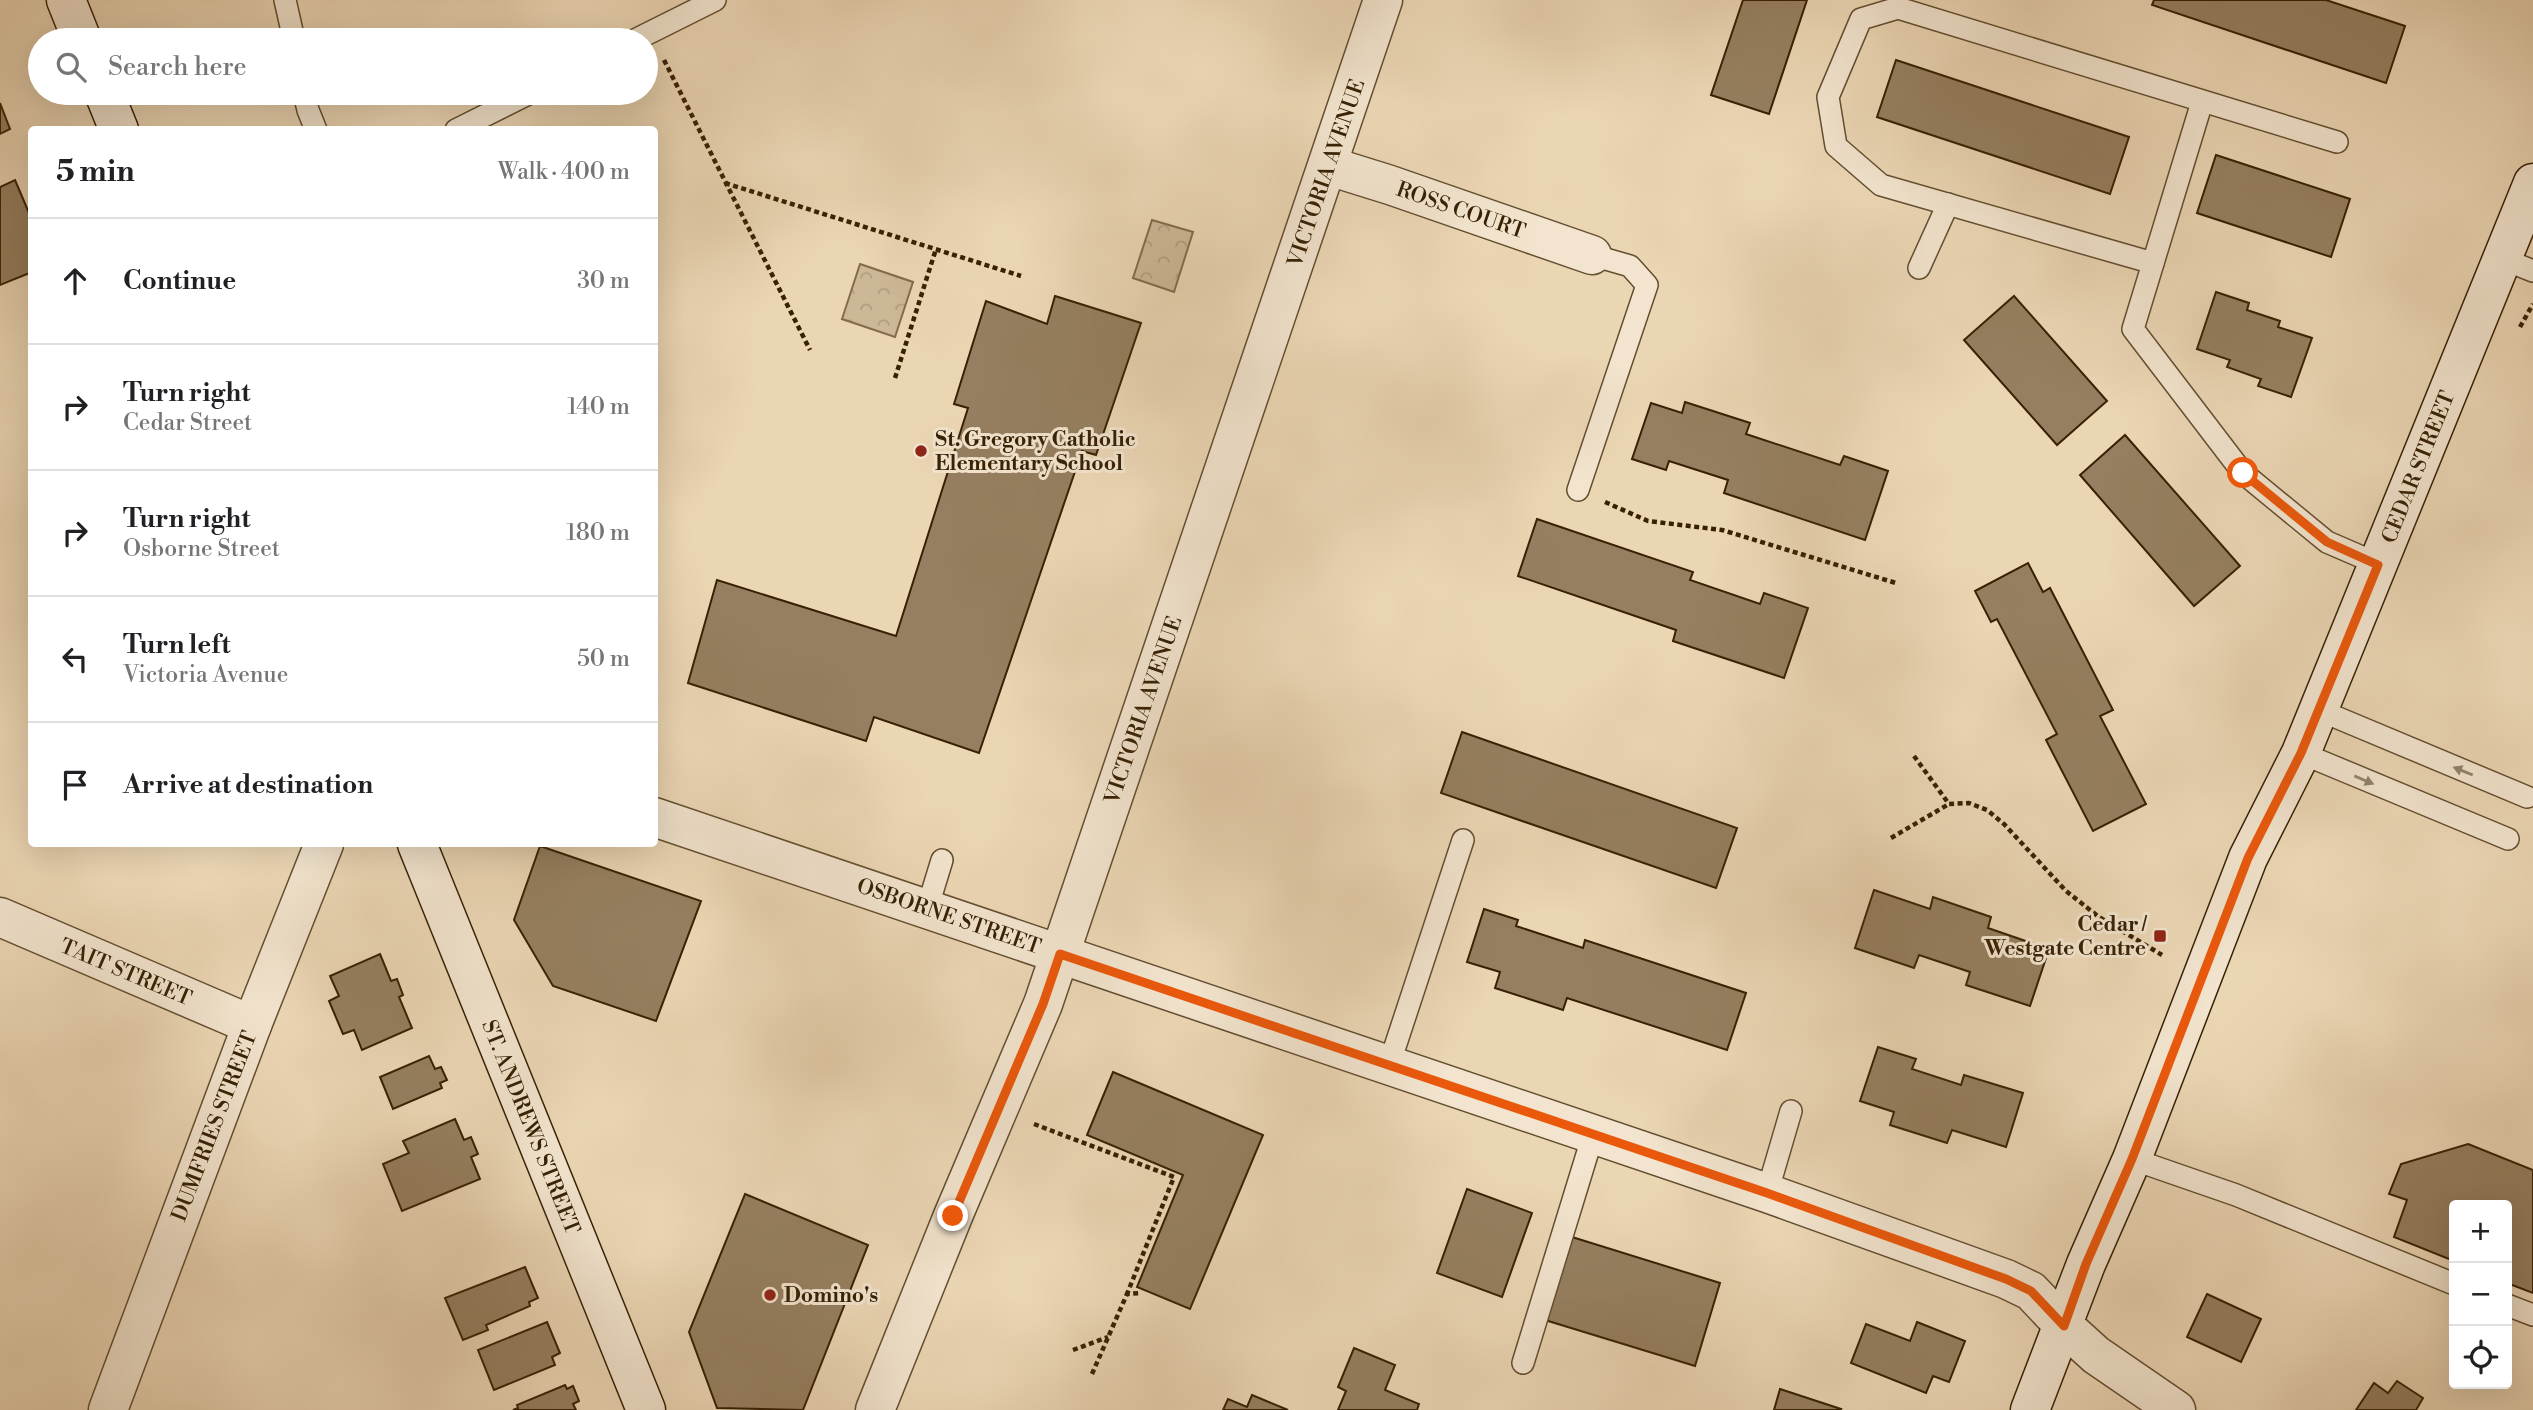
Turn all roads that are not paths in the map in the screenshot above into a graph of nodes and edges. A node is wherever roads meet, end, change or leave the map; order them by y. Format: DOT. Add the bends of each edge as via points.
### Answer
graph roads {
  1 [pos="65,0"];
  2 [pos="285,0"];
  3 [pos="715,0"];
  4 [pos="1383,0"];
  5 [pos="77,28"];
  6 [pos="291,28"];
  7 [pos="658,28"];
  8 [pos="2202,102"];
  9 [pos="109,105"];
  10 [pos="307,105"];
  11 [pos="506,105"];
  12 [pos="117,126"];
  13 [pos="314,126"];
  14 [pos="464,126"];
  15 [pos="2337,142"];
  16 [pos="1329,166"];
  17 [pos="2533,183"];
  18 [pos="1948,204"];
  19 [pos="1592,256"];
  20 [pos="2153,263"];
  21 [pos="2518,265"];
  22 [pos="1919,268"];
  23 [pos="1578,490"];
  24 [pos="2378,565"];
  25 [pos="2319,710"];
  26 [pos="2301,753"];
  27 [pos="2527,797"];
  28 [pos="658,818"];
  29 [pos="2508,839"];
  30 [pos="1463,841"];
  31 [pos="323,847"];
  32 [pos="418,847"];
  33 [pos="942,860"];
  34 [pos="927,909"];
  35 [pos="0,917"];
  36 [pos="1060,954"];
  37 [pos="252,1025"];
  38 [pos="1389,1065"];
  39 [pos="1791,1111"];
  40 [pos="1593,1135"];
  41 [pos="2132,1159"];
  42 [pos="1767,1193"];
  43 [pos="2449,1282"];
  44 [pos="2512,1307"];
  45 [pos="2533,1315"];
  46 [pos="2064,1326"];
  47 [pos="1522,1363"];
  48 [pos="108,1410"];
  49 [pos="646,1410"];
  50 [pos="874,1410"];
  51 [pos="2030,1410"];
  52 [pos="2176,1410"];
  1 -- 5 [label="street"];
  2 -- 6 [label="lane"];
  3 -- 7 [label="lane"];
  4 -- 16 [label="street, VICTORIA AVENUE"];
  8 -- 15 [label="lane"];
  8 -- 18 [label="lane" via="1898,8 1861,19 1828,97 1836,146 1881,186"];
  8 -- 20 [label="lane"];
  9 -- 12 [label="street"];
  10 -- 13 [label="lane"];
  11 -- 14 [label="lane"];
  16 -- 19 [label="street, ROSS COURT"];
  16 -- 36 [label="street, VICTORIA AVENUE"];
  17 -- 21 [label="street, CEDAR STREET"];
  18 -- 20 [label="lane"];
  18 -- 22 [label="lane"];
  19 -- 23 [label="lane" via="1630,266 1647,285"];
  20 -- 24 [label="lane" via="2133,329 2243,473 2327,542"];
  21 -- 24 [label="street, CEDAR STREET"];
  24 -- 25 [label="street, CEDAR STREET"];
  25 -- 26 [label="street, CEDAR STREET"];
  27 -- 25 [label="lane, one-way"];
  26 -- 29 [label="lane, one-way"];
  26 -- 41 [label="street, CEDAR STREET" via="2248,858"];
  28 -- 34 [label="street, OSBORNE STREET"];
  30 -- 38 [label="lane"];
  31 -- 37 [label="street, DUMFRIES STREET"];
  32 -- 49 [label="street, ST. ANDREWS STREET"];
  33 -- 34 [label="lane"];
  34 -- 36 [label="street, OSBORNE STREET"];
  35 -- 37 [label="street, TAIT STREET"];
  36 -- 38 [label="street, OSBORNE STREET"];
  36 -- 50 [label="street, VICTORIA AVENUE"];
  37 -- 48 [label="street, DUMFRIES STREET"];
  38 -- 40 [label="street, OSBORNE STREET"];
  39 -- 42 [label="lane"];
  40 -- 42 [label="street, OSBORNE STREET"];
  40 -- 47 [label="lane"];
  41 -- 43 [label="lane" via="2236,1195"];
  41 -- 46 [label="street, CEDAR STREET"];
  42 -- 46 [label="street, OSBORNE STREET" via="2006,1279 2031,1291"];
  44 -- 45 [label="lane"];
  46 -- 51 [label="street, CEDAR STREET"];
  46 -- 52 [label="street, OSBORNE STREET" via="2096,1355"];
}
